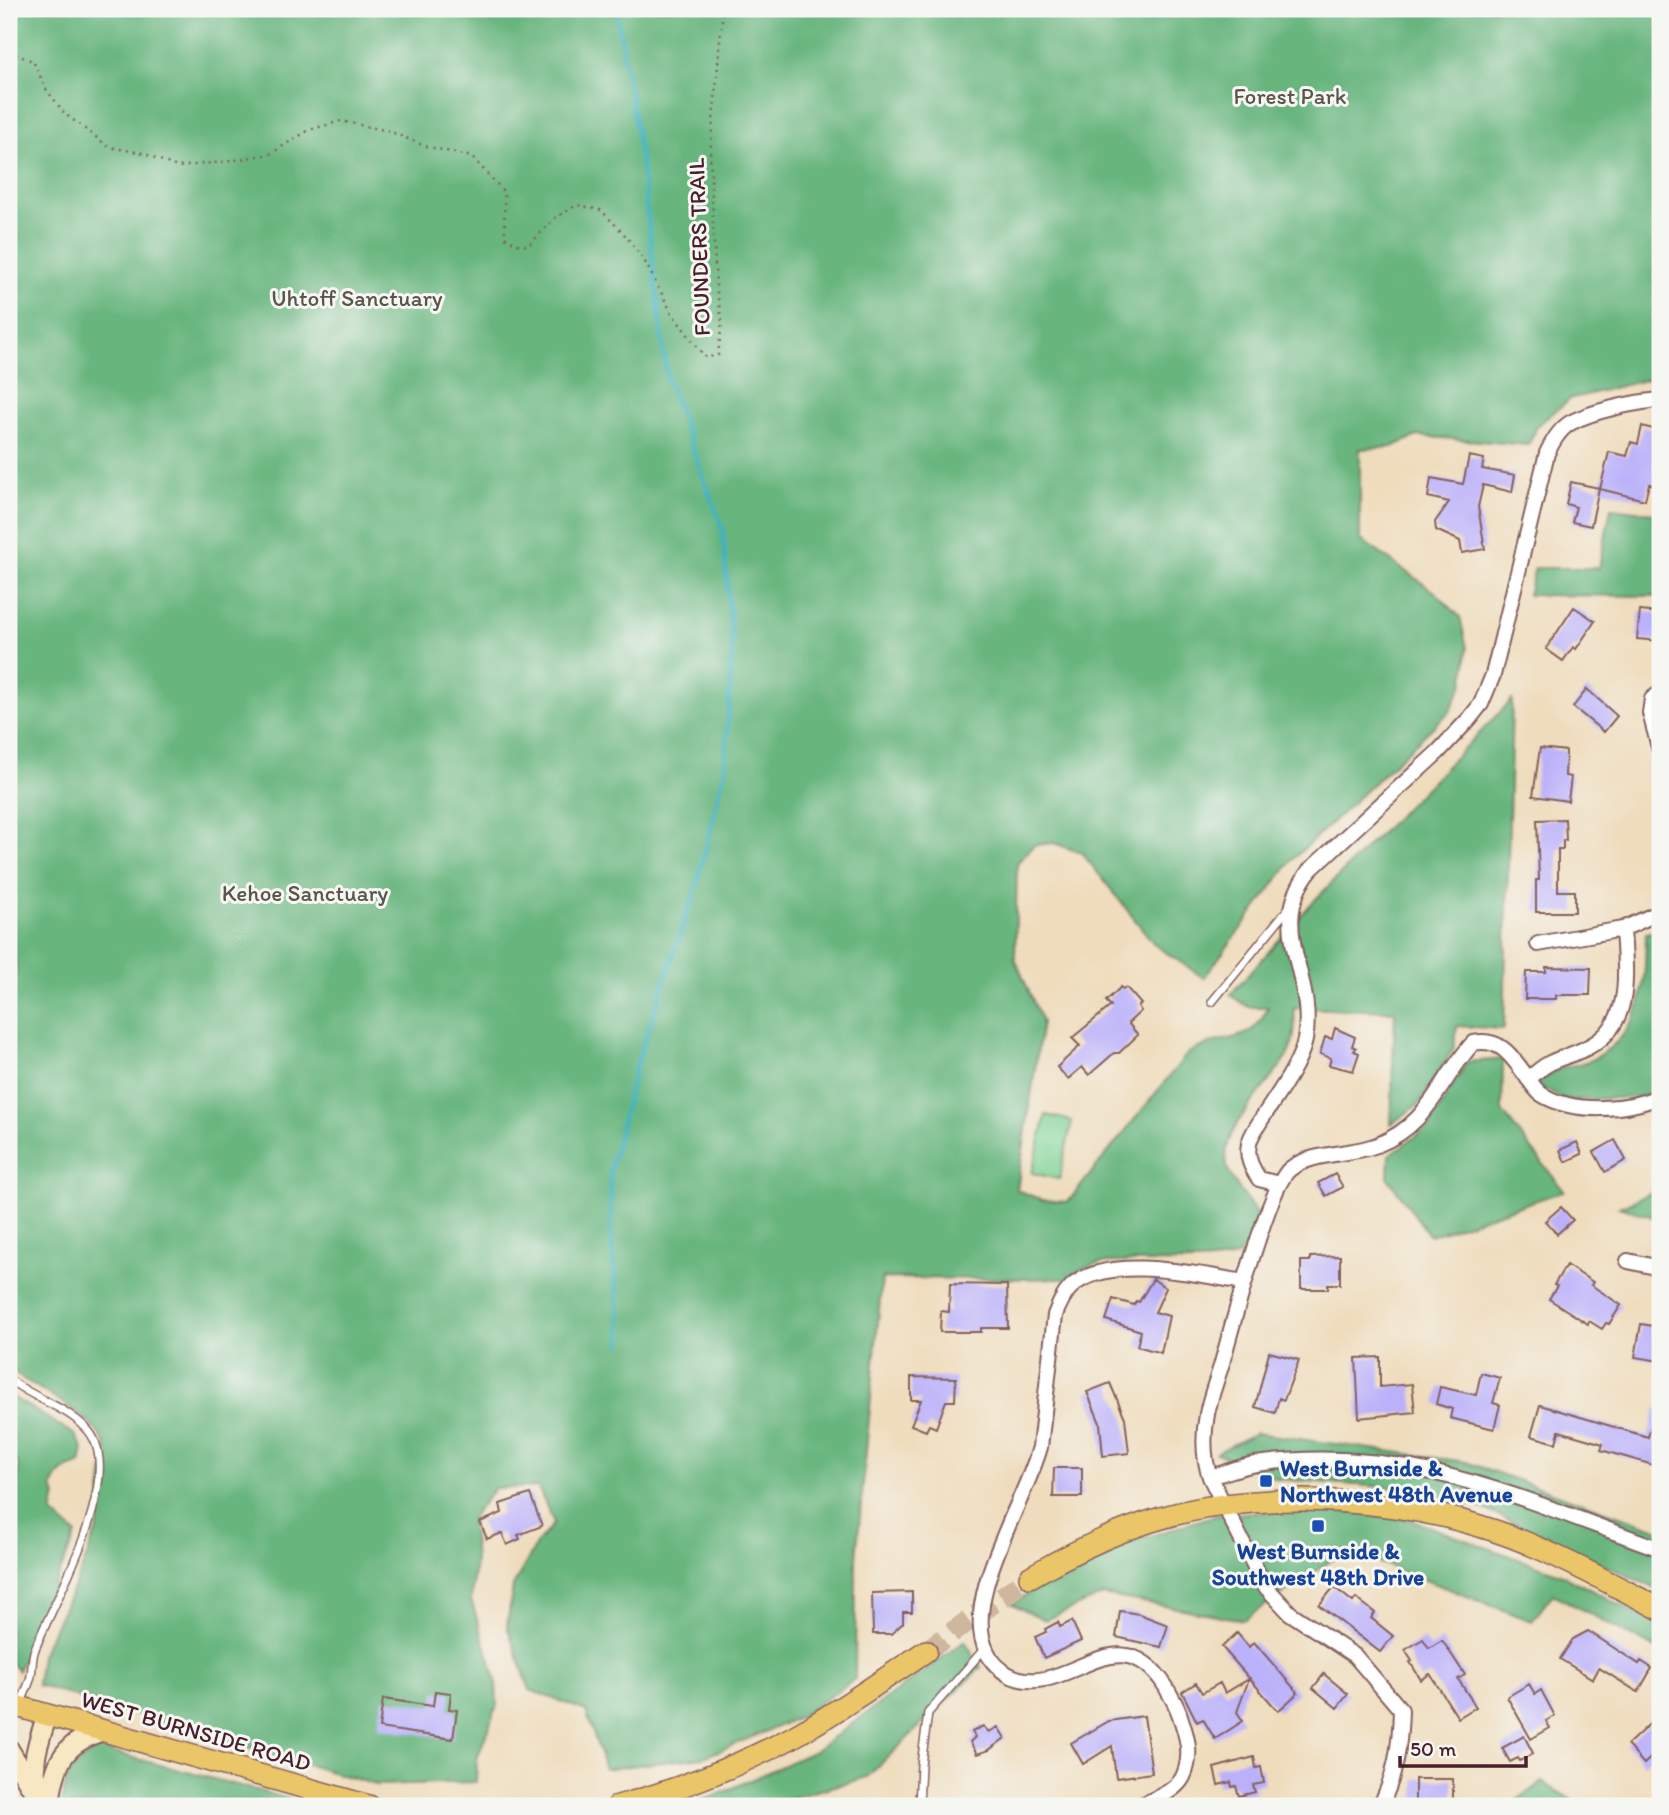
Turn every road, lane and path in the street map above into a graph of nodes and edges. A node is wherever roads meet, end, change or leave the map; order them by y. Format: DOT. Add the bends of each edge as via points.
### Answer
graph roads {
  1 [pos="723,9"];
  2 [pos="9,52"];
  3 [pos="1660,400"];
  4 [pos="1660,693"];
  5 [pos="1660,751"];
  6 [pos="1291,904"];
  7 [pos="1660,912"];
  8 [pos="1623,929"];
  9 [pos="1538,944"];
  10 [pos="1212,1002"];
  11 [pos="1528,1079"];
  12 [pos="1660,1096"];
  13 [pos="1279,1184"];
  14 [pos="1628,1261"];
  15 [pos="1660,1268"];
  16 [pos="1245,1282"];
  17 [pos="9,1379"];
  18 [pos="1210,1477"];
  19 [pos="1224,1505"];
  20 [pos="1660,1547"];
  21 [pos="1030,1577"];
  22 [pos="1660,1609"];
  23 [pos="985,1647"];
  24 [pos="926,1651"];
  25 [pos="14,1706"];
  26 [pos="47,1716"];
  27 [pos="102,1731"];
  28 [pos="9,1750"];
  29 [pos="43,1806"];
  30 [pos="49,1806"];
  31 [pos="369,1806"];
  32 [pos="618,1806"];
  33 [pos="919,1806"];
  34 [pos="1140,1806"];
  35 [pos="1380,1806"];
  1 -- 2 [label="path, FOUNDERS TRAIL" via="710,153 716,288 722,321 718,355 706,358 673,315 645,262 601,210 576,205 555,218 528,246 517,244 505,237 504,192 472,157 341,121 309,130 270,153 177,167 143,153 109,147 65,114 33,61"];
  3 -- 6 [label="street" via="1586,417 1555,437 1547,453 1493,675 1481,704 1437,752 1311,869"];
  4 -- 5 [label="street" via="1652,699 1650,713"];
  6 -- 10 [label="lane"];
  6 -- 13 [label="street" via="1290,923 1305,999 1305,1040 1249,1142 1249,1162 1259,1179"];
  7 -- 8 [label="street"];
  8 -- 9 [label="street"];
  8 -- 11 [label="street" via="1626,988 1608,1033"];
  11 -- 12 [label="street" via="1538,1092 1560,1104 1595,1109"];
  11 -- 13 [label="street" via="1494,1042 1473,1042 1427,1110 1412,1124 1375,1146 1290,1169"];
  13 -- 16 [label="street"];
  14 -- 15 [label="street"];
  16 -- 18 [label="street" via="1207,1413 1204,1459"];
  16 -- 23 [label="street" via="1114,1268 1084,1279 1067,1293 1055,1315 1035,1466 996,1555 981,1608"];
  17 -- 25 [label="lane" via="87,1428 98,1448 99,1463 82,1548 34,1651 30,1679"];
  18 -- 19 [label="street"];
  18 -- 20 [label="street" via="1254,1464 1308,1460 1349,1459 1421,1468 1500,1490"];
  19 -- 21 [label="main road" via="1129,1529"];
  19 -- 22 [label="main road" via="1346,1502 1451,1518 1545,1551"];
  19 -- 35 [label="street" via="1264,1585 1290,1613 1355,1656 1401,1710 1399,1750"];
  23 -- 33 [label="lane" via="928,1713"];
  23 -- 34 [label="street" via="995,1664 1020,1679 1045,1679 1113,1656 1136,1658 1158,1675 1177,1705 1189,1758 1181,1780"];
  24 -- 32 [label="main road" via="759,1754"];
  25 -- 26 [label="main road, WEST BURNSIDE ROAD"];
  26 -- 27 [label="main road, WEST BURNSIDE ROAD"];
  26 -- 29 [label="main road" via="34,1768"];
  27 -- 30 [label="main road" via="67,1749"];
  27 -- 31 [label="main road, WEST BURNSIDE ROAD"];
  28 -- 29 [label="main road"];
}
